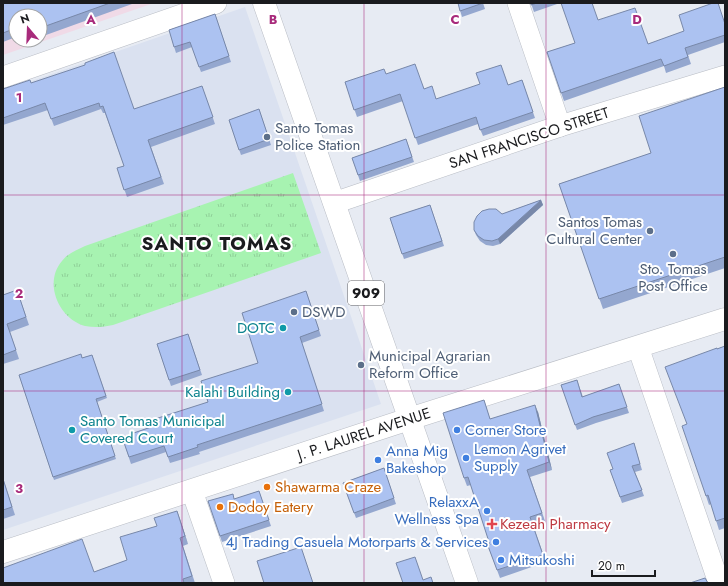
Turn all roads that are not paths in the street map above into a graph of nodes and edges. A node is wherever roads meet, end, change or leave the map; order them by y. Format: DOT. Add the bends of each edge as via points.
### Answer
graph roads {
  1 [pos="216,3"];
  2 [pos="264,3"];
  3 [pos="518,3"];
  4 [pos="725,76"];
  5 [pos="3,77"];
  6 [pos="560,126"];
  7 [pos="334,203"];
  8 [pos="725,319"];
  9 [pos="638,347"];
  10 [pos="410,419"];
  11 [pos="192,490"];
  12 [pos="3,552"];
  13 [pos="224,583"];
  14 [pos="467,583"];
  15 [pos="720,583"];
  1 -- 5 [label="street"];
  2 -- 7 [label="street, 909"];
  3 -- 6 [label="street"];
  4 -- 6 [label="street, SAN FRANCISCO STREET"];
  6 -- 7 [label="street, SAN FRANCISCO STREET"];
  7 -- 10 [label="street, 909"];
  8 -- 9 [label="street, J. P. LAUREL AVENUE"];
  9 -- 10 [label="street, J. P. LAUREL AVENUE"];
  9 -- 15 [label="street"];
  10 -- 11 [label="street, J. P. LAUREL AVENUE"];
  10 -- 14 [label="street, 909"];
  11 -- 12 [label="street, J. P. LAUREL AVENUE"];
  11 -- 13 [label="street"];
}
